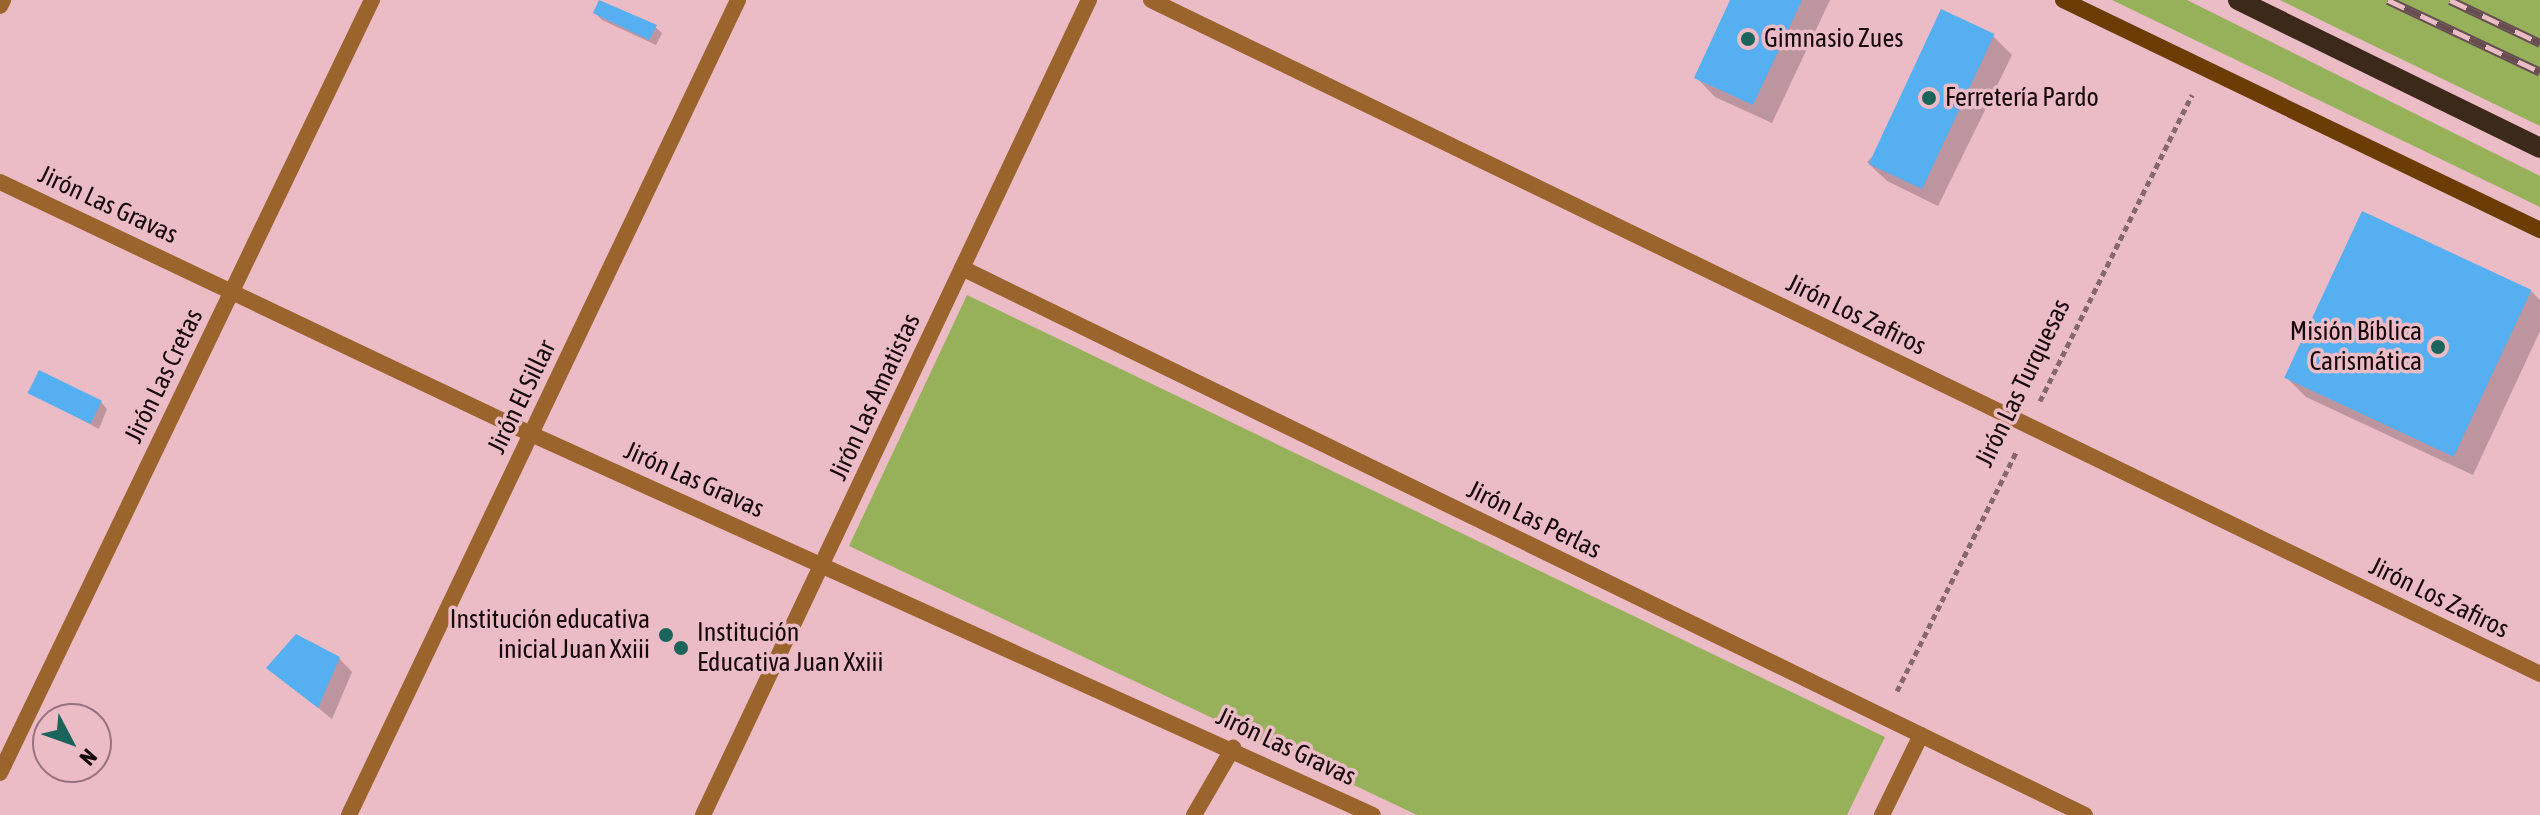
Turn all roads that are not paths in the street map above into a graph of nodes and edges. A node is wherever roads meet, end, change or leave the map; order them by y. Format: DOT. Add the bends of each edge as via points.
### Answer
graph roads {
  1 [pos="3,0"];
  2 [pos="372,0"];
  3 [pos="738,0"];
  4 [pos="1089,0"];
  5 [pos="1151,0"];
  6 [pos="2063,0"];
  7 [pos="2238,0"];
  8 [pos="0,6"];
  9 [pos="2540,148"];
  10 [pos="0,182"];
  11 [pos="2540,230"];
  12 [pos="962,268"];
  13 [pos="233,288"];
  14 [pos="531,434"];
  15 [pos="822,563"];
  16 [pos="2540,674"];
  17 [pos="1921,735"];
  18 [pos="1233,748"];
  19 [pos="0,773"];
  20 [pos="349,815"];
  21 [pos="703,815"];
  22 [pos="1194,815"];
  23 [pos="1373,815"];
  24 [pos="1882,815"];
  25 [pos="2085,815"];
  1 -- 8 [label="street"];
  2 -- 13 [label="street, Jirón Las Cretas"];
  3 -- 14 [label="street, Jirón El Sillar"];
  4 -- 12 [label="street, Jirón Las Amatistas"];
  5 -- 16 [label="street, Jirón Los Zafiros"];
  6 -- 11 [label="main road"];
  7 -- 9 [label="main road"];
  10 -- 13 [label="street, Jirón Las Gravas"];
  12 -- 15 [label="street, Jirón Las Amatistas"];
  12 -- 17 [label="street, Jirón Las Perlas"];
  13 -- 14 [label="street, Jirón Las Gravas"];
  13 -- 19 [label="street, Jirón Las Cretas"];
  14 -- 15 [label="street, Jirón Las Gravas"];
  14 -- 20 [label="street, Jirón El Sillar"];
  15 -- 18 [label="street, Jirón Las Gravas"];
  15 -- 21 [label="street, Jirón Las Amatistas"];
  17 -- 24 [label="street"];
  17 -- 25 [label="street, Jirón Las Perlas"];
  18 -- 22 [label="street"];
  18 -- 23 [label="street, Jirón Las Gravas"];
}
